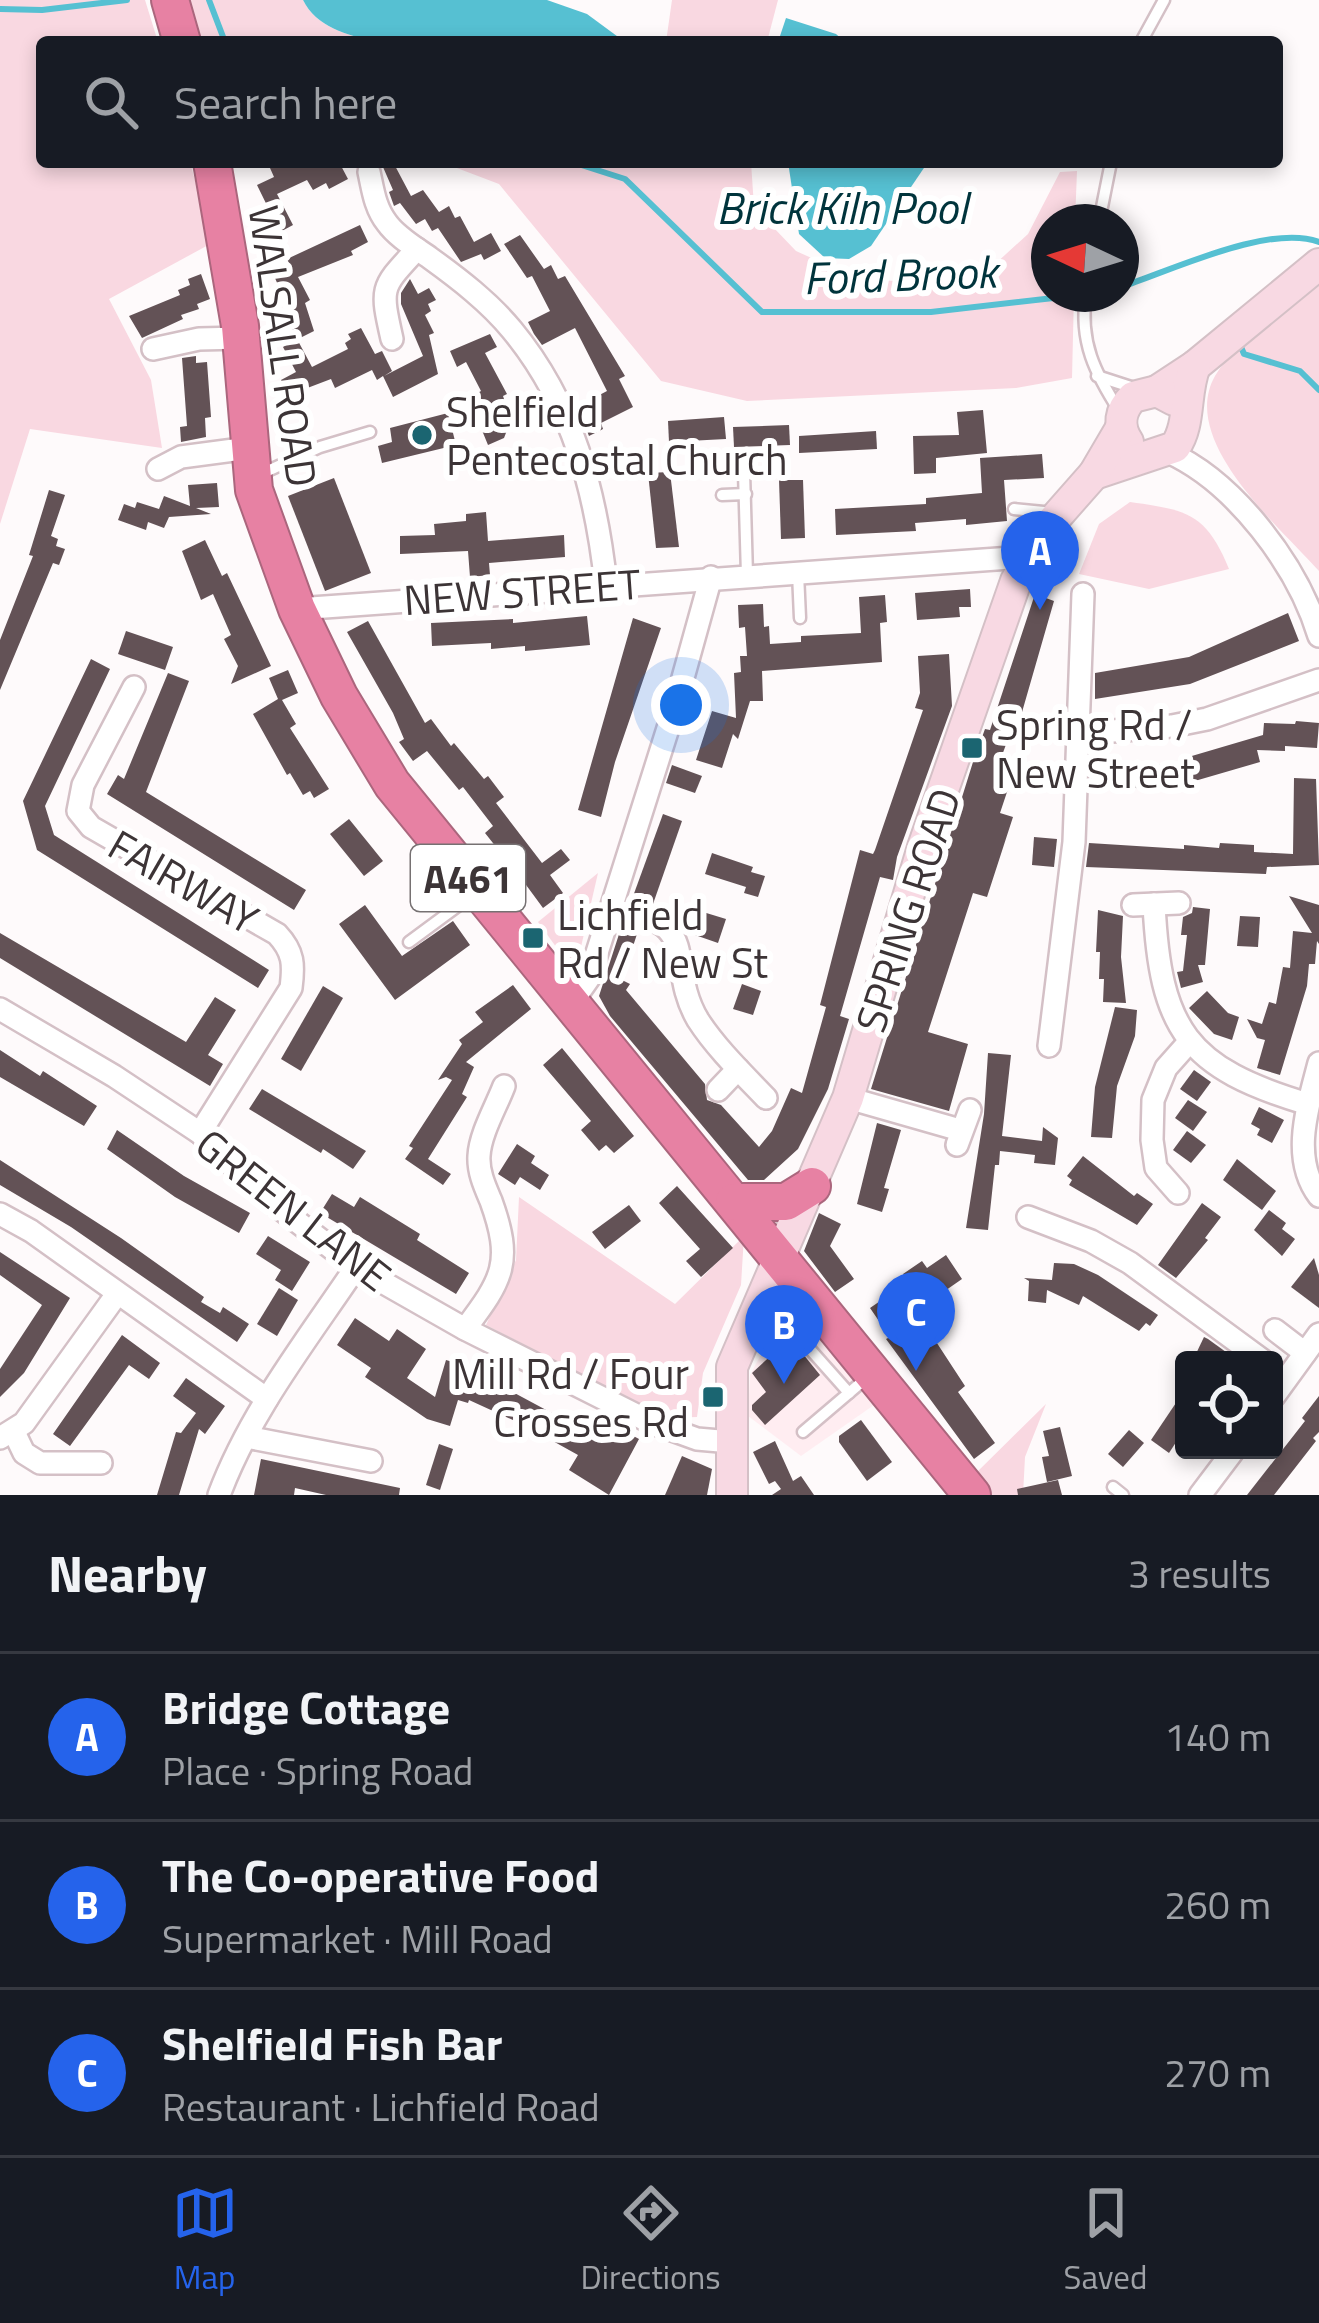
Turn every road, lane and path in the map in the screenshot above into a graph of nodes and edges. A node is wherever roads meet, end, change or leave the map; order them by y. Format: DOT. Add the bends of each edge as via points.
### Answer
graph roads {
  1 [pos="170,0"];
  2 [pos="1164,0"];
  3 [pos="180,36"];
  4 [pos="1144,36"];
  5 [pos="213,168"];
  6 [pos="1110,168"];
  7 [pos="369,172"];
  8 [pos="1103,204"];
  9 [pos="417,249"];
  10 [pos="1319,264"];
  11 [pos="1085,312"];
  12 [pos="241,338"];
  13 [pos="392,339"];
  14 [pos="153,349"];
  15 [pos="1195,367"];
  16 [pos="1097,376"];
  17 [pos="1151,391"];
  18 [pos="1185,421"];
  19 [pos="1121,422"];
  20 [pos="370,432"];
  21 [pos="1157,453"];
  22 [pos="250,462"];
  23 [pos="1197,465"];
  24 [pos="172,469"];
  25 [pos="744,472"];
  26 [pos="1094,474"];
  27 [pos="746,494"];
  28 [pos="722,495"];
  29 [pos="1014,509"];
  30 [pos="1058,514"];
  31 [pos="1026,557"];
  32 [pos="798,573"];
  33 [pos="748,575"];
  34 [pos="711,577"];
  35 [pos="606,585"];
  36 [pos="1089,607"];
  37 [pos="297,609"];
  38 [pos="800,618"];
  39 [pos="1319,636"];
  40 [pos="1319,680"];
  41 [pos="134,687"];
  42 [pos="1077,734"];
  43 [pos="478,891"];
  44 [pos="1178,903"];
  45 [pos="610,910"];
  46 [pos="409,942"];
  47 [pos="570,1005"];
  48 [pos="0,1009"];
  49 [pos="1056,1040"];
  50 [pos="1190,1041"];
  51 [pos="1319,1064"];
  52 [pos="739,1069"];
  53 [pos="504,1086"];
  54 [pos="718,1090"];
  55 [pos="848,1098"];
  56 [pos="766,1099"];
  57 [pos="1308,1104"];
  58 [pos="493,1116"];
  59 [pos="515,1124"];
  60 [pos="962,1128"];
  61 [pos="200,1133"];
  62 [pos="812,1186"];
  63 [pos="1178,1192"];
  64 [pos="734,1202"];
  65 [pos="1315,1207"];
  66 [pos="0,1214"];
  67 [pos="1028,1217"];
  68 [pos="1056,1228"];
  69 [pos="1048,1253"];
  70 [pos="780,1260"];
  71 [pos="356,1267"];
  72 [pos="117,1294"];
  73 [pos="465,1329"];
  74 [pos="1275,1330"];
  75 [pos="1319,1334"];
  76 [pos="801,1339"];
  77 [pos="1250,1351"];
  78 [pos="1305,1353"];
  79 [pos="1283,1376"];
  80 [pos="861,1383"];
  81 [pos="267,1399"];
  82 [pos="803,1432"];
  83 [pos="7,1435"];
  84 [pos="246,1437"];
  85 [pos="731,1442"];
  86 [pos="1227,1459"];
  87 [pos="371,1461"];
  88 [pos="101,1463"];
  89 [pos="219,1495"];
  90 [pos="732,1495"];
  91 [pos="972,1495"];
  92 [pos="1200,1495"];
  1 -- 3 [label="highway"];
  2 -- 4 [label="lane"];
  5 -- 12 [label="highway, WALSALL ROAD / A461"];
  6 -- 8 [label="lane"];
  7 -- 9 [label="street" via="388,225"];
  9 -- 13 [label="street" via="383,298"];
  9 -- 35 [label="street" via="513,331 548,385 578,441"];
  10 -- 15 [label="street"];
  11 -- 16 [label="lane"];
  12 -- 14 [label="street"];
  12 -- 22 [label="highway, WALSALL ROAD / A461"];
  15 -- 17 [label="street"];
  15 -- 18 [label="street"];
  16 -- 17 [label="lane"];
  16 -- 19 [label="lane"];
  17 -- 18 [label="street" via="1169,395"];
  17 -- 19 [label="street" via="1133,397"];
  18 -- 21 [label="street" via="1181,438"];
  18 -- 23 [label="street"];
  19 -- 21 [label="street" via="1132,447"];
  19 -- 26 [label="street, SPRING ROAD"];
  20 -- 22 [label="lane"];
  21 -- 23 [label="street"];
  21 -- 26 [label="street"];
  22 -- 24 [label="street"];
  22 -- 37 [label="highway, WALSALL ROAD / A461"];
  23 -- 39 [label="street" via="1291,569"];
  25 -- 27 [label="lane"];
  26 -- 30 [label="street, SPRING ROAD"];
  27 -- 28 [label="lane"];
  27 -- 33 [label="lane"];
  29 -- 30 [label="lane"];
  30 -- 31 [label="street, SPRING ROAD"];
  31 -- 32 [label="street, NEW STREET"];
  31 -- 55 [label="street, SPRING ROAD" via="923,847"];
  32 -- 33 [label="street, NEW STREET"];
  32 -- 38 [label="lane"];
  33 -- 34 [label="street, NEW STREET"];
  34 -- 35 [label="street, NEW STREET"];
  34 -- 45 [label="street"];
  35 -- 37 [label="street, NEW STREET"];
  36 -- 42 [label="street"];
  37 -- 43 [label="highway, A461" via="371,752"];
  40 -- 42 [label="street" via="1172,727"];
  41 -- 61 [label="street, FAIRWAY" via="83,785 78,811 91,827 277,934 294,964 291,988"];
  42 -- 49 [label="street"];
  43 -- 46 [label="lane"];
  43 -- 47 [label="highway, A461"];
  44 -- 50 [label="street" via="1144,904 1178,1028"];
  45 -- 47 [label="street" via="589,978"];
  45 -- 52 [label="street" via="663,924 682,953 685,995 700,1024"];
  47 -- 64 [label="highway, A461"];
  48 -- 61 [label="street, GREEN LANE"];
  50 -- 57 [label="street" via="1221,1070"];
  50 -- 63 [label="street" via="1166,1068 1154,1100 1148,1174"];
  51 -- 57 [label="street"];
  52 -- 54 [label="street"];
  52 -- 56 [label="street"];
  53 -- 58 [label="street"];
  55 -- 60 [label="street"];
  55 -- 62 [label="street, SPRING ROAD"];
  57 -- 65 [label="street" via="1303,1165"];
  58 -- 59 [label="street"];
  58 -- 73 [label="street" via="480,1172 504,1236 504,1260"];
  61 -- 71 [label="street, GREEN LANE" via="268,1200"];
  62 -- 64 [label="highway" via="786,1202"];
  62 -- 70 [label="street, SPRING ROAD"];
  64 -- 70 [label="highway, A461"];
  66 -- 72 [label="street"];
  67 -- 68 [label="street"];
  68 -- 69 [label="street"];
  68 -- 77 [label="street" via="1130,1264"];
  70 -- 80 [label="highway, A461"];
  70 -- 85 [label="street, SPRING ROAD" via="733,1367"];
  71 -- 73 [label="street, GREEN LANE"];
  71 -- 81 [label="street"];
  72 -- 81 [label="street"];
  72 -- 83 [label="street" via="24,1424"];
  73 -- 85 [label="street, GREEN LANE" via="650,1422"];
  74 -- 78 [label="street"];
  75 -- 78 [label="street"];
  76 -- 80 [label="lane"];
  78 -- 79 [label="street"];
  80 -- 82 [label="lane"];
  80 -- 91 [label="highway, A461"];
  81 -- 84 [label="street"];
  83 -- 88 [label="street" via="40,1463"];
  84 -- 87 [label="street"];
  84 -- 89 [label="street"];
  85 -- 90 [label="street, SPRING ROAD"];
  86 -- 92 [label="street"];
}
